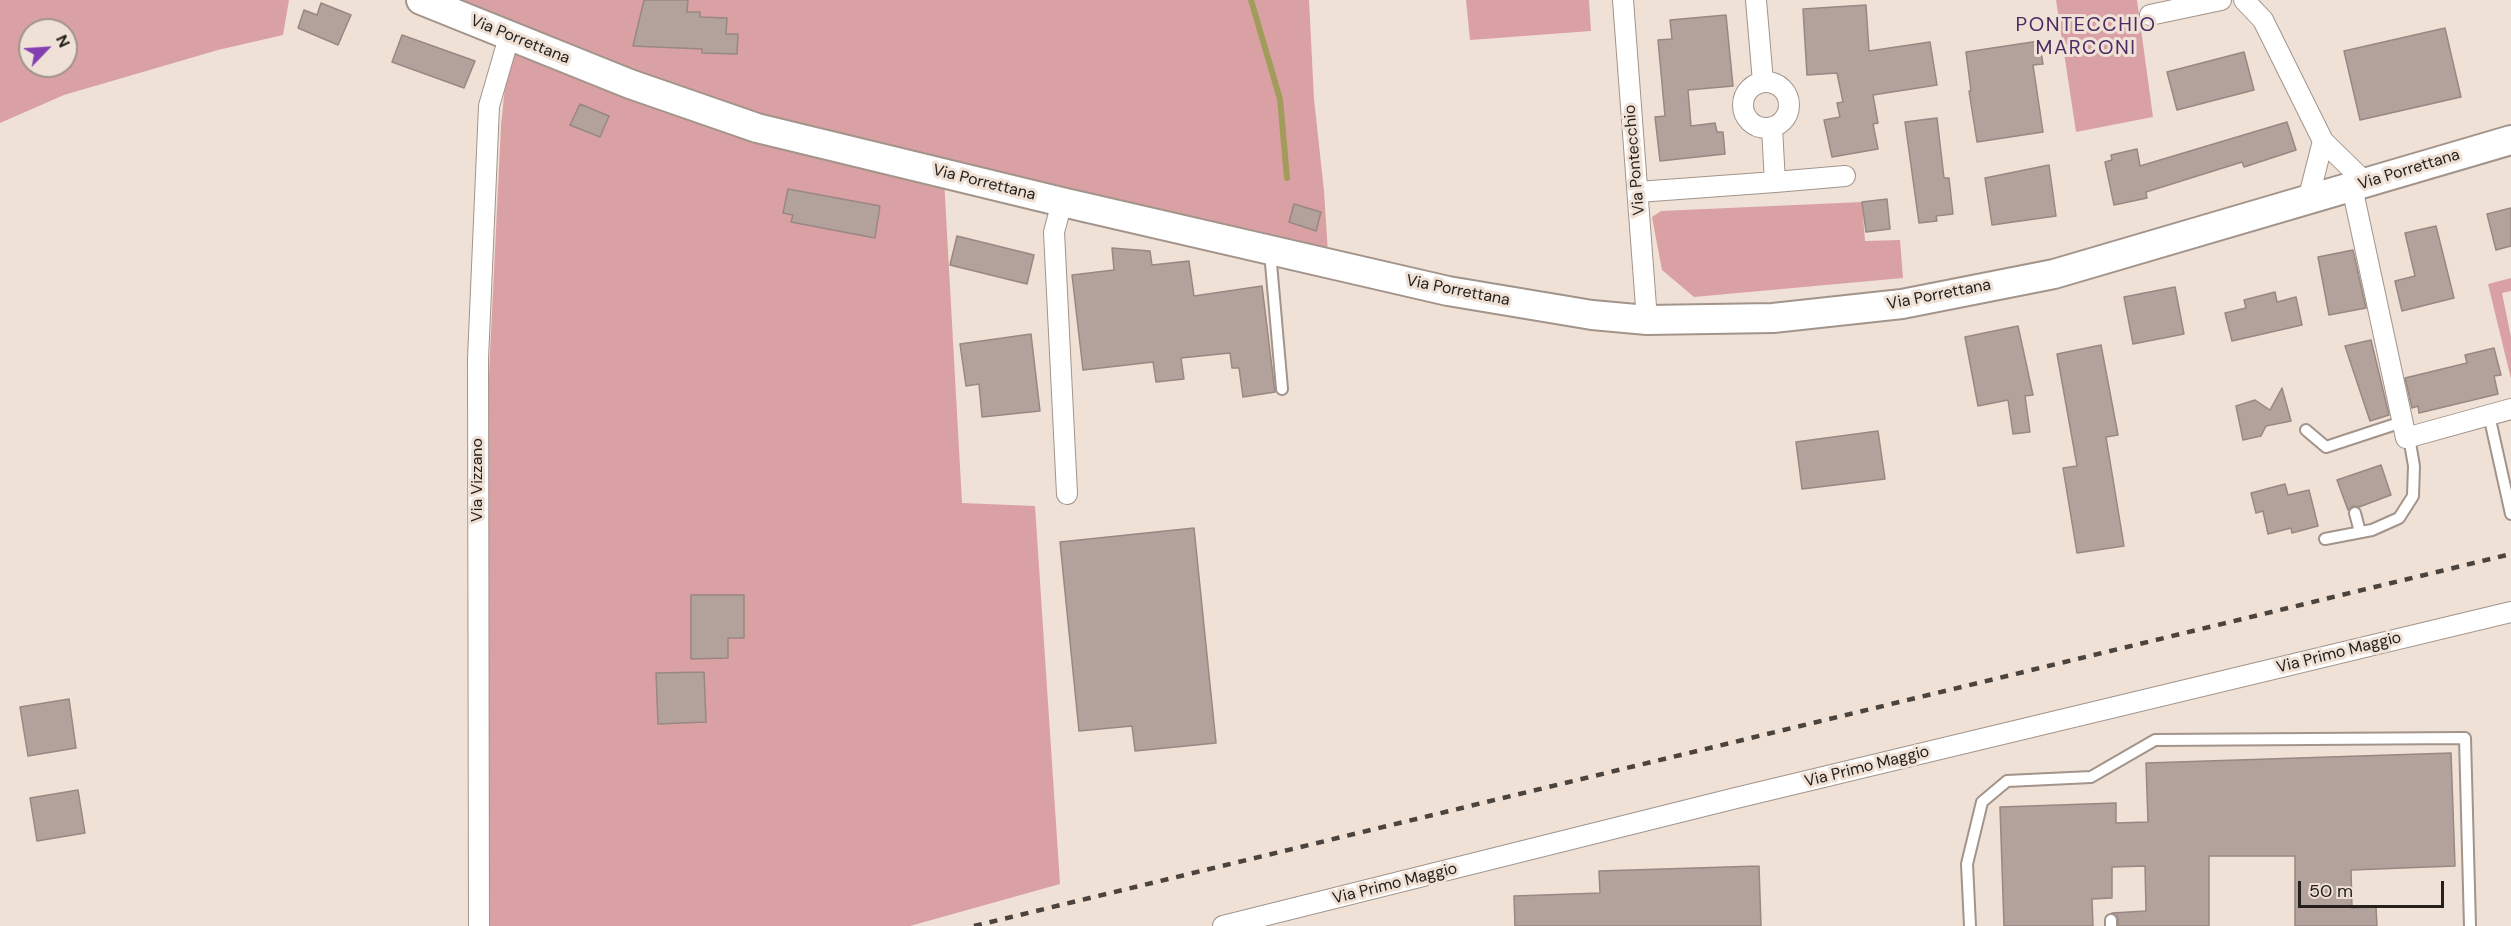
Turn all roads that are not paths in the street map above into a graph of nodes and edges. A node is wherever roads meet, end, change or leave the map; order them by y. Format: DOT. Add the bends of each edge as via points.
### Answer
graph roads {
  1 [pos="421,0"];
  2 [pos="1623,0"];
  3 [pos="1756,0"];
  4 [pos="2221,0"];
  5 [pos="2244,0"];
  6 [pos="2150,15"];
  7 [pos="508,37"];
  8 [pos="1764,82"];
  9 [pos="1772,128"];
  10 [pos="2511,140"];
  11 [pos="2323,141"];
  12 [pos="1845,176"];
  13 [pos="1775,182"];
  14 [pos="2359,185"];
  15 [pos="1638,192"];
  16 [pos="2308,200"];
  17 [pos="1062,202"];
  18 [pos="1270,249"];
  19 [pos="1647,320"];
  20 [pos="1282,390"];
  21 [pos="2511,409"];
  22 [pos="2489,415"];
  23 [pos="2306,430"];
  24 [pos="2405,430"];
  25 [pos="1067,494"];
  26 [pos="2355,513"];
  27 [pos="2511,514"];
  28 [pos="2360,532"];
  29 [pos="2325,539"];
  30 [pos="2511,612"];
  31 [pos="479,926"];
  32 [pos="1223,926"];
  33 [pos="1970,926"];
  34 [pos="2470,926"];
  1 -- 7 [label="main road, Via Porrettana"];
  2 -- 15 [label="street, Via Pontecchio"];
  3 -- 8 [label="street"];
  4 -- 6 [label="street"];
  5 -- 11 [label="street" via="2263,20"];
  7 -- 17 [label="main road, Via Porrettana" via="758,128"];
  7 -- 31 [label="street, Via Vizzano" via="489,106 478,359"];
  8 -- 9 [label="street" via="1782,88 1790,106 1781,124"];
  8 -- 9 [label="street" via="1753,86 1743,104 1751,123"];
  9 -- 13 [label="street"];
  10 -- 14 [label="main road, Via Porrettana"];
  11 -- 14 [label="street"];
  11 -- 16 [label="street"];
  12 -- 13 [label="street"];
  13 -- 15 [label="street"];
  14 -- 16 [label="main road, Via Porrettana"];
  14 -- 24 [label="street"];
  15 -- 19 [label="street, Via Pontecchio"];
  16 -- 19 [label="main road, Via Porrettana" via="2054,274 1902,304 1773,318"];
  17 -- 18 [label="main road, Via Porrettana"];
  17 -- 25 [label="street" via="1054,232"];
  18 -- 19 [label="main road, Via Porrettana" via="1448,291"];
  18 -- 20 [label="lane"];
  21 -- 22 [label="street"];
  22 -- 24 [label="street"];
  22 -- 27 [label="lane"];
  23 -- 24 [label="lane" via="2326,447"];
  24 -- 28 [label="lane" via="2414,466 2413,496 2399,518"];
  26 -- 28 [label="lane"];
  28 -- 29 [label="lane"];
  30 -- 32 [label="street, Via Primo Maggio"];
  33 -- 34 [label="lane" via="1967,864 1982,802 2007,781 2091,777 2155,740 2465,738"];
}
